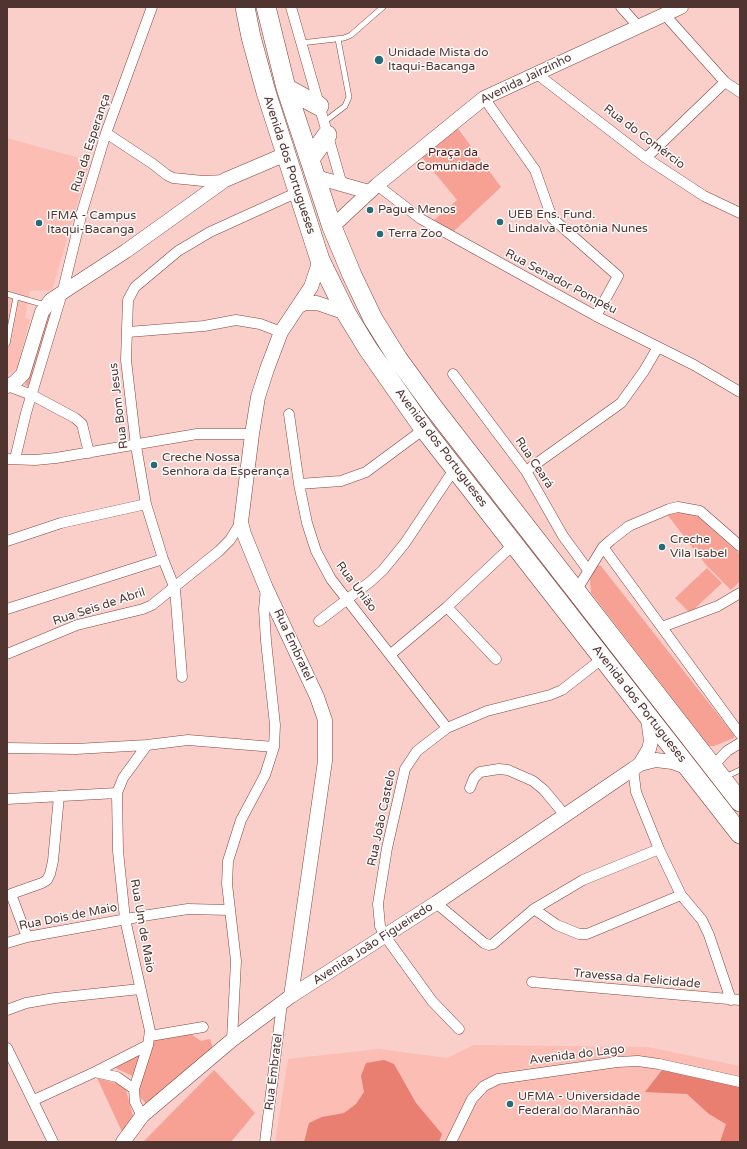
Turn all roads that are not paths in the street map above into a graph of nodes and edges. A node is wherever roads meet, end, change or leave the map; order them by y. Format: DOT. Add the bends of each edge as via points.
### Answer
graph roads {
  1 [pos="152,7"];
  2 [pos="245,7"];
  3 [pos="266,7"];
  4 [pos="291,7"];
  5 [pos="383,7"];
  6 [pos="621,7"];
  7 [pos="681,7"];
  8 [pos="665,15"];
  9 [pos="638,26"];
  10 [pos="338,39"];
  11 [pos="301,43"];
  12 [pos="537,74"];
  13 [pos="725,82"];
  14 [pos="286,88"];
  15 [pos="740,92"];
  16 [pos="484,98"];
  17 [pos="323,121"];
  18 [pos="106,133"];
  19 [pos="286,154"];
  20 [pos="646,158"];
  21 [pos="310,159"];
  22 [pos="316,177"];
  23 [pos="225,180"];
  24 [pos="342,185"];
  25 [pos="373,188"];
  26 [pos="298,192"];
  27 [pos="740,213"];
  28 [pos="332,227"];
  29 [pos="320,260"];
  30 [pos="63,290"];
  31 [pos="7,294"];
  32 [pos="16,297"];
  33 [pos="46,306"];
  34 [pos="299,306"];
  35 [pos="346,313"];
  36 [pos="596,316"];
  37 [pos="128,332"];
  38 [pos="281,332"];
  39 [pos="7,344"];
  40 [pos="658,347"];
  41 [pos="453,374"];
  42 [pos="8,386"];
  43 [pos="740,392"];
  44 [pos="32,395"];
  45 [pos="289,414"];
  46 [pos="424,429"];
  47 [pos="252,434"];
  48 [pos="136,446"];
  49 [pos="89,453"];
  50 [pos="11,459"];
  51 [pos="455,468"];
  52 [pos="526,472"];
  53 [pos="299,484"];
  54 [pos="479,499"];
  55 [pos="146,504"];
  56 [pos="241,522"];
  57 [pos="7,541"];
  58 [pos="514,544"];
  59 [pos="603,546"];
  60 [pos="740,546"];
  61 [pos="549,556"];
  62 [pos="163,559"];
  63 [pos="588,570"];
  64 [pos="266,588"];
  65 [pos="175,589"];
  66 [pos="576,591"];
  67 [pos="740,592"];
  68 [pos="348,599"];
  69 [pos="447,607"];
  70 [pos="7,609"];
  71 [pos="320,621"];
  72 [pos="662,627"];
  73 [pos="7,654"];
  74 [pos="391,654"];
  75 [pos="603,658"];
  76 [pos="496,659"];
  77 [pos="182,677"];
  78 [pos="647,714"];
  79 [pos="447,728"];
  80 [pos="740,734"];
  81 [pos="740,743"];
  82 [pos="147,745"];
  83 [pos="274,747"];
  84 [pos="7,748"];
  85 [pos="727,751"];
  86 [pos="636,766"];
  87 [pos="713,767"];
  88 [pos="689,768"];
  89 [pos="740,770"];
  90 [pos="470,788"];
  91 [pos="117,793"];
  92 [pos="59,796"];
  93 [pos="7,799"];
  94 [pos="740,802"];
  95 [pos="564,814"];
  96 [pos="740,834"];
  97 [pos="659,849"];
  98 [pos="9,890"];
  99 [pos="681,895"];
  100 [pos="436,903"];
  101 [pos="534,908"];
  102 [pos="229,910"];
  103 [pos="125,919"];
  104 [pos="386,936"];
  105 [pos="27,937"];
  106 [pos="7,943"];
  107 [pos="532,982"];
  108 [pos="140,989"];
  109 [pos="287,1000"];
  110 [pos="735,1000"];
  111 [pos="7,1010"];
  112 [pos="203,1027"];
  113 [pos="459,1029"];
  114 [pos="149,1040"];
  115 [pos="232,1040"];
  116 [pos="7,1048"];
  117 [pos="94,1072"];
  118 [pos="740,1082"];
  119 [pos="134,1089"];
  120 [pos="34,1100"];
  121 [pos="142,1116"];
  122 [pos="53,1142"];
  123 [pos="123,1142"];
  124 [pos="265,1142"];
  125 [pos="451,1142"];
  1 -- 18 [label="street, Rua da Esperança"];
  2 -- 19 [label="highway, Avenida dos Portugueses" via="266,92"];
  3 -- 14 [label="highway, Avenida dos Portugueses"];
  4 -- 11 [label="street"];
  5 -- 10 [label="lane" via="352,35"];
  6 -- 9 [label="street"];
  7 -- 8 [label="street, Avenida Jairzinho"];
  8 -- 9 [label="street, Avenida Jairzinho"];
  8 -- 13 [label="street"];
  9 -- 12 [label="street, Avenida Jairzinho"];
  10 -- 11 [label="lane"];
  10 -- 17 [label="lane" via="349,97 345,106"];
  11 -- 17 [label="street"];
  12 -- 16 [label="street, Avenida Jairzinho"];
  12 -- 20 [label="street, Rua do Comércio"];
  13 -- 15 [label="street"];
  13 -- 20 [label="street"];
  14 -- 17 [label="highway"];
  14 -- 21 [label="highway, Avenida dos Portugueses"];
  16 -- 25 [label="street, Avenida Jairzinho"];
  16 -- 36 [label="street" via="536,170 552,218 618,276"];
  17 -- 21 [label="highway"];
  17 -- 24 [label="street"];
  18 -- 23 [label="street" via="173,178"];
  18 -- 30 [label="street, Rua da Esperança" via="82,212"];
  19 -- 23 [label="street"];
  19 -- 26 [label="highway, Avenida dos Portugueses"];
  20 -- 27 [label="street, Rua do Comércio" via="704,196"];
  21 -- 22 [label="highway, Avenida dos Portugueses"];
  22 -- 24 [label="street"];
  22 -- 28 [label="highway, Avenida dos Portugueses"];
  23 -- 30 [label="street" via="103,267"];
  24 -- 25 [label="street"];
  25 -- 28 [label="street, Avenida Jairzinho"];
  25 -- 36 [label="street, Rua Senador Pompéu" via="421,220"];
  26 -- 29 [label="highway, Avenida dos Portugueses"];
  26 -- 37 [label="street, Rua Bom Jesus" via="210,232 178,252 145,278 135,287 128,300"];
  28 -- 61 [label="highway, Avenida dos Portugueses" via="359,292 398,359"];
  29 -- 34 [label="street, Rua Embratel" via="311,287"];
  29 -- 35 [label="highway, Avenida dos Portugueses"];
  30 -- 33 [label="street"];
  30 -- 44 [label="street, Rua da Esperança"];
  31 -- 32 [label="lane"];
  32 -- 33 [label="lane"];
  32 -- 39 [label="lane"];
  33 -- 42 [label="street" via="26,368 19,378"];
  34 -- 35 [label="street" via="317,302"];
  34 -- 38 [label="street, Rua Embratel"];
  35 -- 46 [label="highway, Avenida dos Portugueses"];
  36 -- 40 [label="street, Rua Senador Pompéu"];
  37 -- 38 [label="street" via="204,326 236,320 260,324"];
  37 -- 48 [label="street, Rua Bom Jesus" via="126,360"];
  38 -- 47 [label="street, Rua Embratel" via="258,397"];
  40 -- 43 [label="street, Rua Senador Pompéu"];
  40 -- 52 [label="street" via="621,402"];
  41 -- 52 [label="street, Rua Ceará"];
  42 -- 44 [label="street"];
  44 -- 49 [label="street" via="82,424"];
  44 -- 50 [label="street, Rua da Esperança"];
  45 -- 53 [label="street, Rua União"];
  46 -- 51 [label="highway, Avenida dos Portugueses"];
  46 -- 53 [label="street" via="366,472 341,481"];
  47 -- 48 [label="street" via="197,434"];
  47 -- 56 [label="street, Rua Embratel"];
  48 -- 49 [label="street"];
  48 -- 55 [label="street, Rua Bom Jesus"];
  49 -- 50 [label="street" via="35,460"];
  51 -- 54 [label="highway, Avenida dos Portugueses"];
  51 -- 68 [label="street" via="405,543 383,570"];
  52 -- 63 [label="street, Rua Ceará" via="563,536"];
  53 -- 68 [label="street, Rua União" via="316,551 331,579"];
  54 -- 58 [label="highway, Avenida dos Portugueses"];
  54 -- 61 [label="highway" via="485,490 493,492 529,540"];
  55 -- 57 [label="street" via="61,523"];
  55 -- 62 [label="street, Rua Bom Jesus"];
  56 -- 64 [label="street, Rua Embratel"];
  56 -- 65 [label="street, Rua Seis de Abril" via="230,540"];
  58 -- 69 [label="street"];
  58 -- 75 [label="highway, Avenida dos Portugueses"];
  59 -- 60 [label="street" via="628,526 678,507 700,511"];
  59 -- 63 [label="street"];
  59 -- 72 [label="street"];
  61 -- 66 [label="highway, Avenida dos Portugueses"];
  62 -- 65 [label="street, Rua Bom Jesus"];
  62 -- 70 [label="street"];
  63 -- 66 [label="street"];
  64 -- 83 [label="street" via="264,609 275,718"];
  64 -- 109 [label="street, Rua Embratel" via="317,697 326,728 325,762"];
  65 -- 73 [label="street, Rua Seis de Abril" via="143,609 77,625"];
  65 -- 77 [label="street, Rua Bom Jesus"];
  66 -- 87 [label="highway, Avenida dos Portugueses"];
  67 -- 72 [label="street" via="718,606"];
  68 -- 71 [label="street"];
  68 -- 74 [label="street, Rua União"];
  69 -- 74 [label="street"];
  69 -- 76 [label="street"];
  72 -- 80 [label="street"];
  74 -- 79 [label="street, Rua União"];
  75 -- 78 [label="highway, Avenida dos Portugueses"];
  75 -- 79 [label="street, Rua João Castelo" via="562,690 487,711"];
  78 -- 86 [label="street" via="651,741 645,756"];
  78 -- 88 [label="highway, Avenida dos Portugueses"];
  79 -- 104 [label="street, Rua João Castelo" via="417,751 405,769 378,904 380,926"];
  81 -- 85 [label="street"];
  82 -- 83 [label="street" via="188,740"];
  82 -- 84 [label="street" via="76,749"];
  82 -- 91 [label="street, Rua Um de Maio" via="122,778"];
  83 -- 102 [label="street" via="265,775 241,820 229,857"];
  85 -- 87 [label="street"];
  85 -- 87 [label="street"];
  86 -- 88 [label="street, Avenida João Figueiredo" via="662,760"];
  86 -- 95 [label="street, Avenida João Figueiredo"];
  86 -- 97 [label="street" via="636,792"];
  87 -- 89 [label="lane"];
  87 -- 94 [label="highway, Avenida dos Portugueses"];
  88 -- 96 [label="highway, Avenida dos Portugueses"];
  90 -- 95 [label="street" via="480,772 492,769 508,770 533,781"];
  91 -- 92 [label="street"];
  91 -- 103 [label="street, Rua Um de Maio" via="118,851"];
  92 -- 93 [label="street"];
  92 -- 98 [label="street" via="53,861 47,880"];
  95 -- 100 [label="street, Avenida João Figueiredo"];
  97 -- 99 [label="street"];
  97 -- 101 [label="street" via="583,880"];
  98 -- 105 [label="street"];
  99 -- 101 [label="street" via="587,934 579,934 557,925"];
  99 -- 110 [label="street" via="702,920"];
  100 -- 101 [label="street" via="489,945 498,942"];
  100 -- 104 [label="street, Avenida João Figueiredo"];
  102 -- 103 [label="street, Rua Dois de Maio" via="188,909"];
  102 -- 115 [label="street" via="236,961"];
  103 -- 105 [label="street, Rua Dois de Maio"];
  103 -- 108 [label="street, Rua Um de Maio"];
  104 -- 109 [label="street, Avenida João Figueiredo"];
  104 -- 113 [label="street, Rua João Castelo" via="432,1001"];
  105 -- 106 [label="street, Rua Dois de Maio"];
  107 -- 110 [label="street, Travessa da Felicidade"];
  108 -- 111 [label="street" via="55,998 26,1003"];
  108 -- 114 [label="street, Rua Um de Maio" via="149,1023"];
  109 -- 115 [label="street, Avenida João Figueiredo"];
  109 -- 124 [label="street, Rua Embratel"];
  112 -- 114 [label="street"];
  114 -- 117 [label="street"];
  114 -- 119 [label="street, Rua Um de Maio"];
  115 -- 121 [label="street, Avenida João Figueiredo"];
  116 -- 120 [label="street"];
  117 -- 119 [label="street" via="117,1077"];
  117 -- 120 [label="street"];
  118 -- 125 [label="street, Avenida do Lago" via="666,1065 638,1062 617,1062 498,1079 484,1086 472,1099"];
  119 -- 121 [label="street, Rua Um de Maio" via="135,1102"];
  120 -- 122 [label="street"];
  121 -- 123 [label="street, Avenida João Figueiredo"];
}
